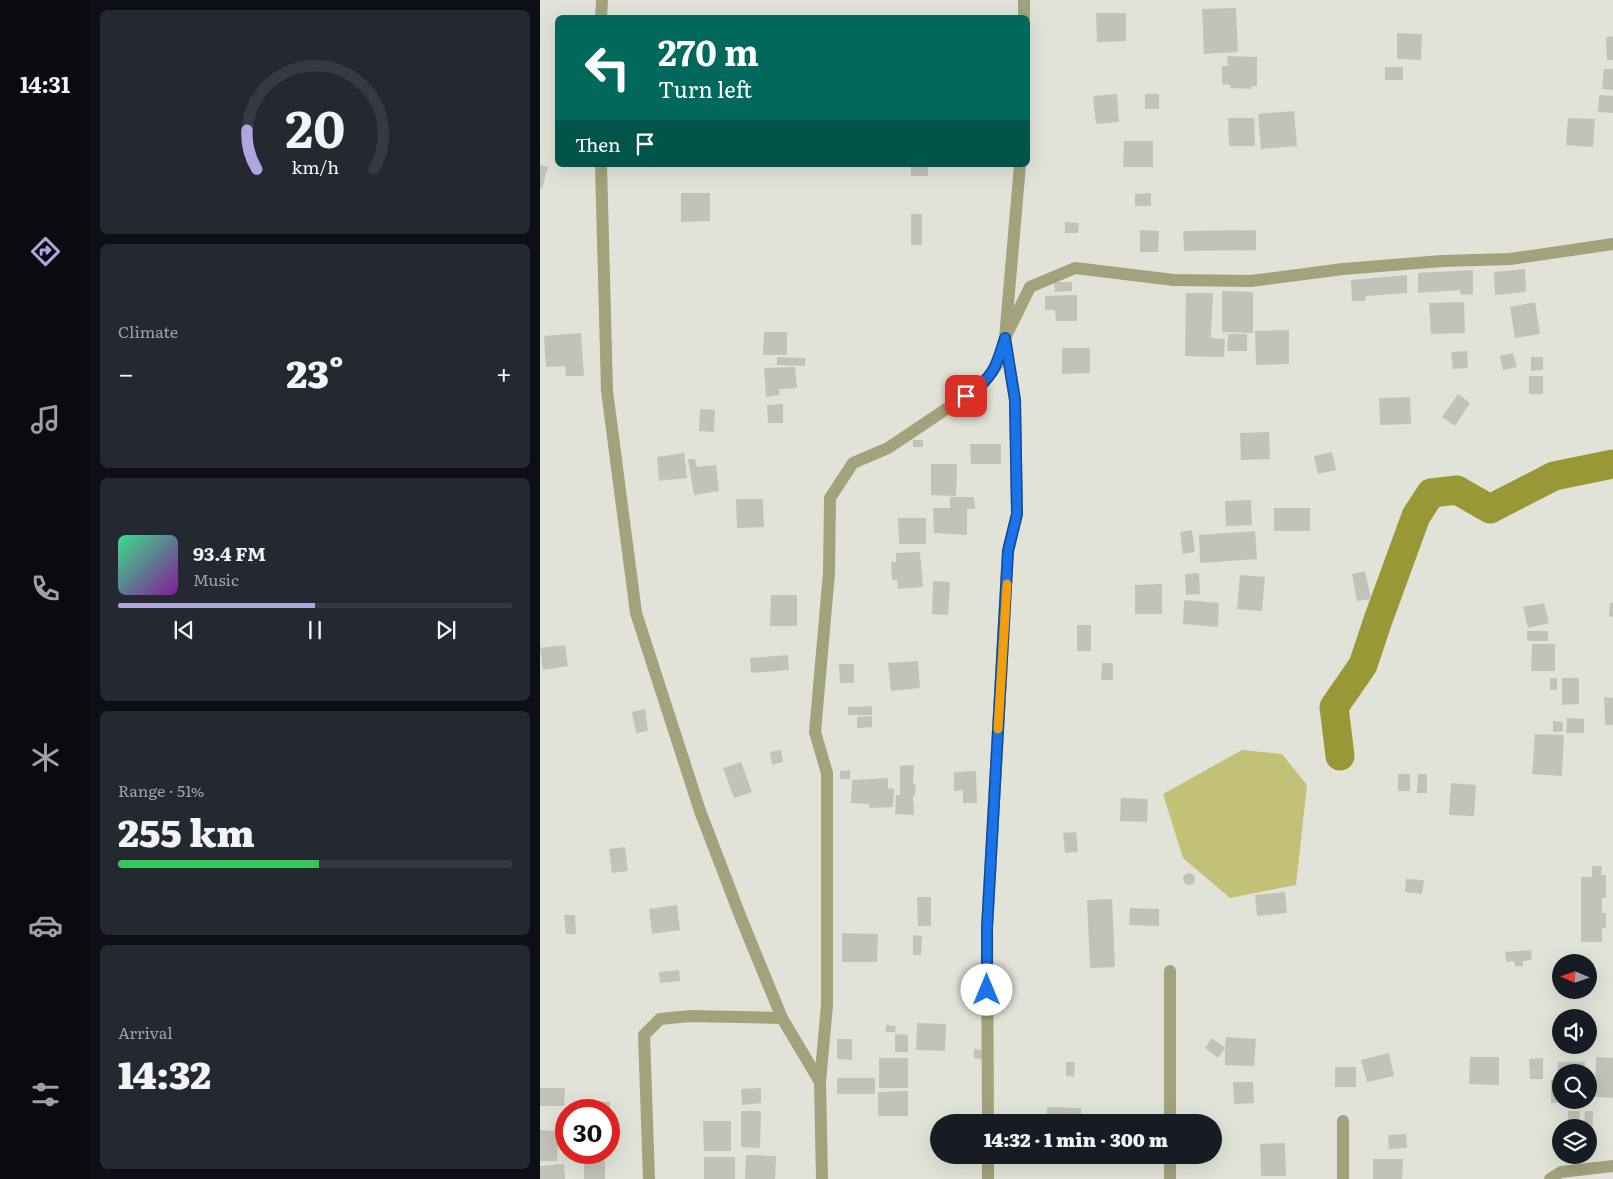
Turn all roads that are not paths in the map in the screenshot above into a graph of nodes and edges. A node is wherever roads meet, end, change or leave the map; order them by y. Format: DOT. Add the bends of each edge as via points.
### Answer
graph roads {
  1 [pos="602,0"];
  2 [pos="1024,0"];
  3 [pos="601,15"];
  4 [pos="1024,15"];
  5 [pos="601,167"];
  6 [pos="1020,167"];
  7 [pos="1613,244"];
  8 [pos="1005,338"];
  9 [pos="1170,972"];
  10 [pos="782,1018"];
  11 [pos="820,1082"];
  12 [pos="988,1114"];
  13 [pos="1170,1114"];
  14 [pos="1343,1121"];
  15 [pos="988,1164"];
  16 [pos="1170,1164"];
  17 [pos="1613,1166"];
  18 [pos="649,1179"];
  19 [pos="822,1179"];
  20 [pos="988,1179"];
  21 [pos="1170,1179"];
  22 [pos="1344,1179"];
  23 [pos="1550,1179"];
  1 -- 3 [label="street"];
  2 -- 4 [label="street"];
  5 -- 10 [label="street" via="607,391 636,613 700,811"];
  6 -- 8 [label="street"];
  7 -- 8 [label="street" via="1510,259 1343,269 1251,281 1174,280 1074,268 1030,287"];
  8 -- 11 [label="street" via="997,365 982,385 888,448 853,463 830,498 829,573 815,732 827,773 827,1005"];
  8 -- 12 [label="street" via="1015,400 1017,514 1008,551 987,928"];
  9 -- 13 [label="street"];
  10 -- 11 [label="street"];
  10 -- 18 [label="street" via="690,1016 660,1019 644,1034"];
  11 -- 19 [label="street"];
  14 -- 22 [label="street"];
  15 -- 20 [label="street"];
  16 -- 21 [label="street"];
  17 -- 23 [label="street" via="1561,1172"];
}
